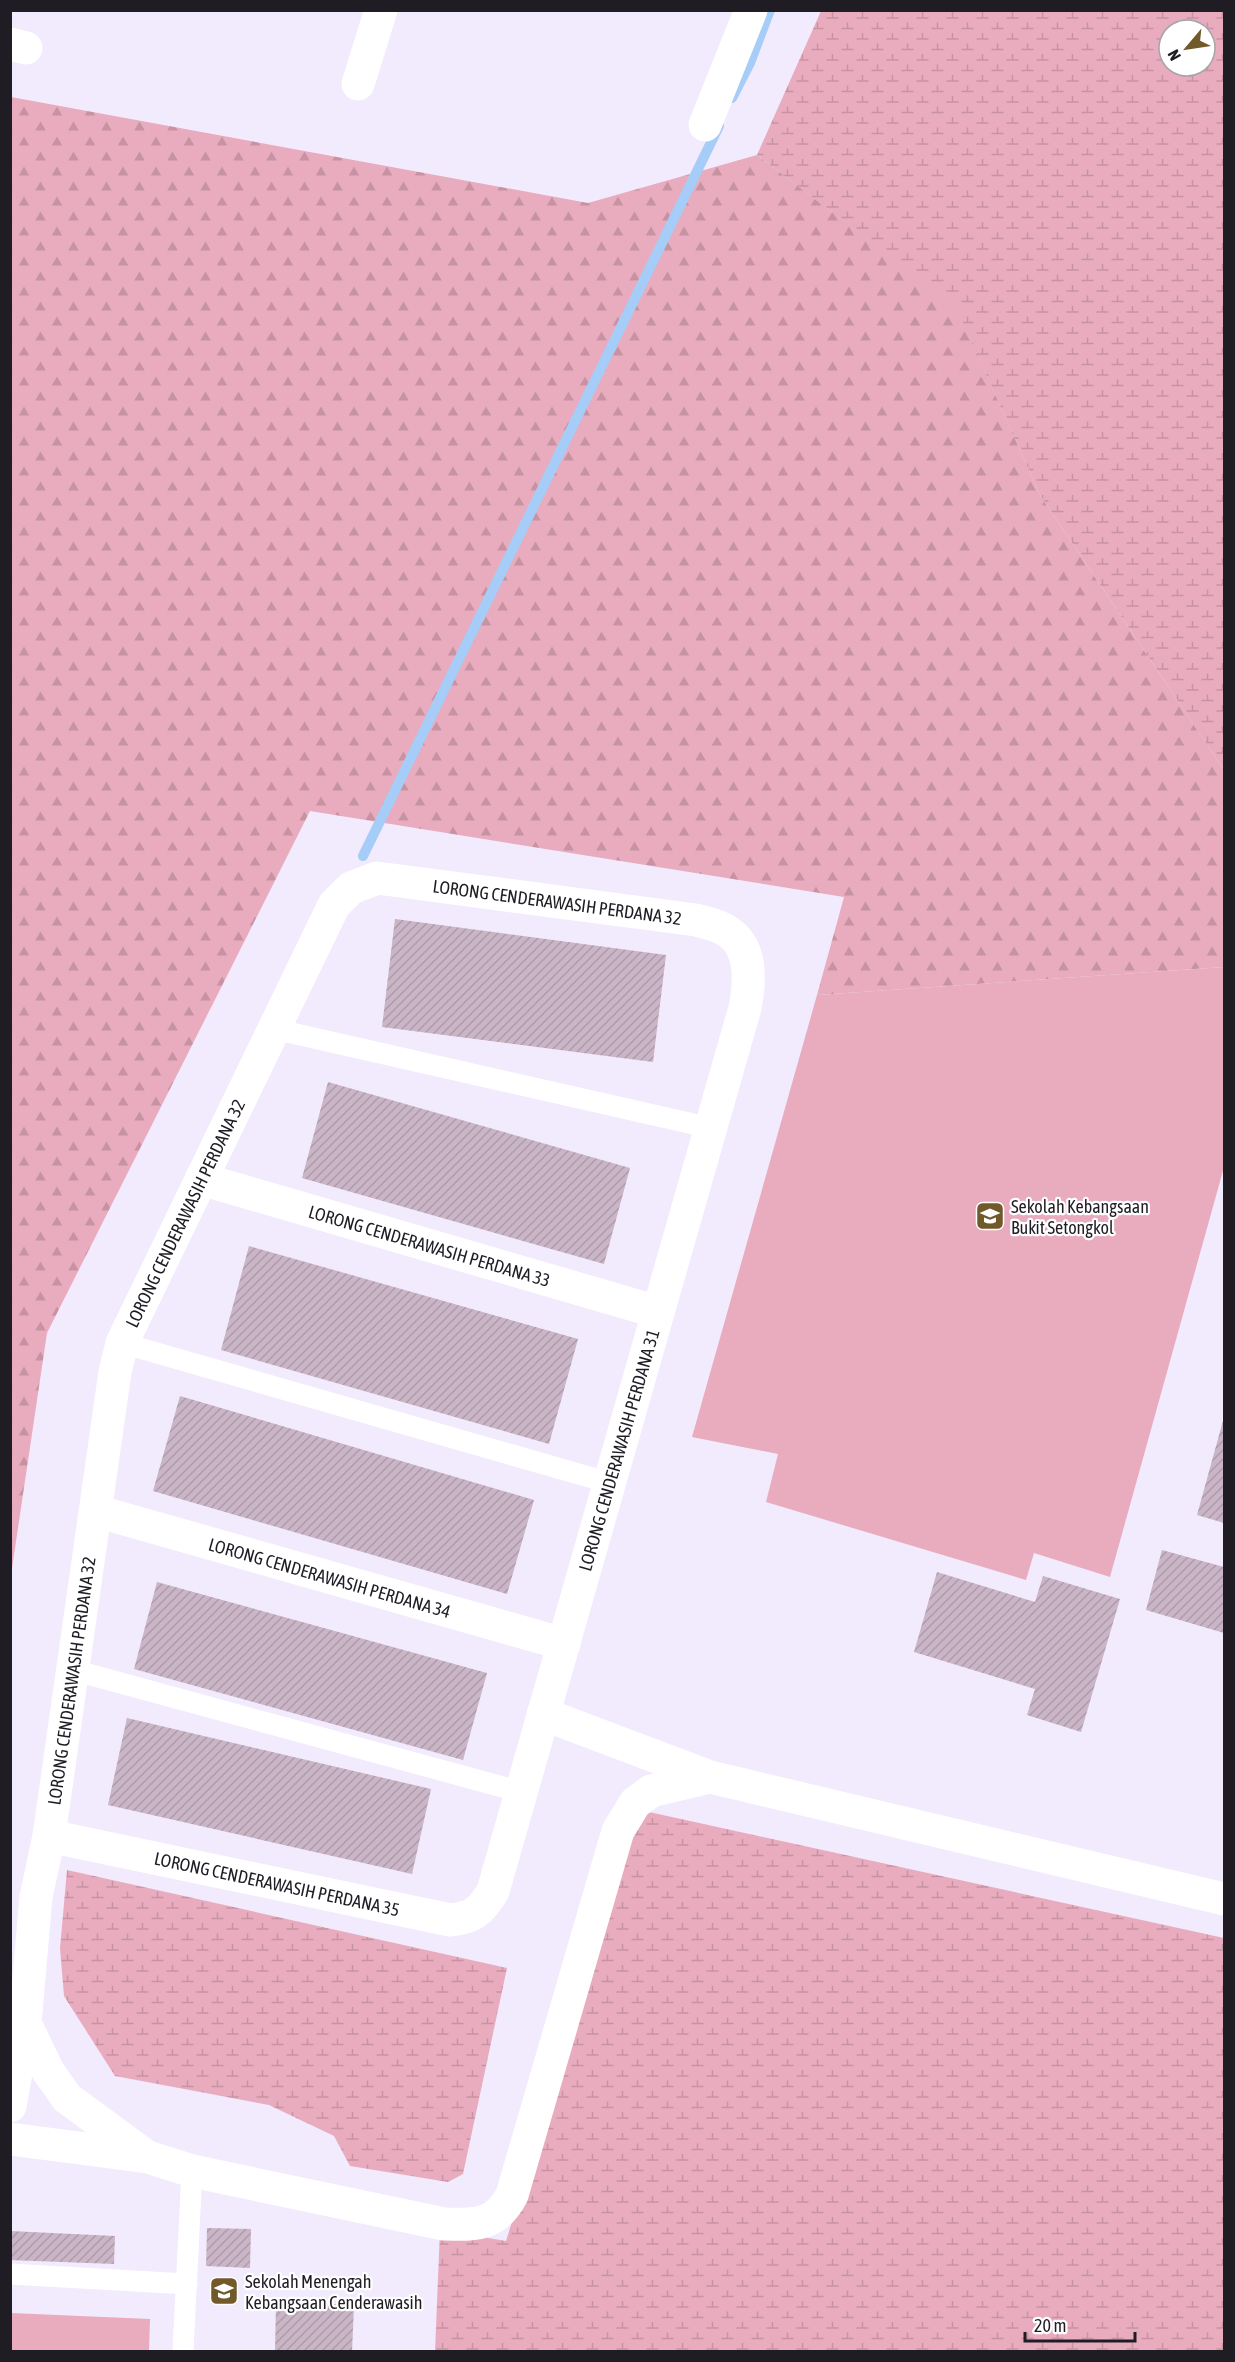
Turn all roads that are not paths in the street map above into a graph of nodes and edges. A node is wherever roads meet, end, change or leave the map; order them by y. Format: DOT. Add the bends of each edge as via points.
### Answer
graph roads {
  1 [pos="381,10"];
  2 [pos="752,10"];
  3 [pos="358,84"];
  4 [pos="705,125"];
  5 [pos="745,1008"];
  6 [pos="274,1029"];
  7 [pos="711,1128"];
  8 [pos="201,1179"];
  9 [pos="658,1312"];
  10 [pos="122,1343"];
  11 [pos="610,1483"];
  12 [pos="96,1511"];
  13 [pos="564,1644"];
  14 [pos="73,1670"];
  15 [pos="543,1714"];
  16 [pos="710,1777"];
  17 [pos="521,1792"];
  18 [pos="49,1836"];
  19 [pos="493,1891"];
  20 [pos="1224,1899"];
  21 [pos="18,2009"];
  22 [pos="10,2106"];
  23 [pos="10,2139"];
  24 [pos="148,2157"];
  25 [pos="192,2171"];
  26 [pos="10,2274"];
  27 [pos="187,2284"];
  28 [pos="183,2352"];
  1 -- 3 [label="street"];
  2 -- 4 [label="street"];
  5 -- 6 [label="street, LORONG CENDERAWASIH PERDANA 32" via="749,967 742,947 729,931 716,925 377,878 351,888 334,905"];
  5 -- 7 [label="street, LORONG CENDERAWASIH PERDANA 31"];
  6 -- 7 [label="lane"];
  6 -- 8 [label="street, LORONG CENDERAWASIH PERDANA 32"];
  7 -- 9 [label="street, LORONG CENDERAWASIH PERDANA 31"];
  8 -- 9 [label="street, LORONG CENDERAWASIH PERDANA 33"];
  8 -- 10 [label="street, LORONG CENDERAWASIH PERDANA 32"];
  9 -- 11 [label="street, LORONG CENDERAWASIH PERDANA 31"];
  10 -- 11 [label="lane"];
  10 -- 12 [label="street, LORONG CENDERAWASIH PERDANA 32"];
  11 -- 13 [label="street, LORONG CENDERAWASIH PERDANA 31"];
  12 -- 13 [label="street, LORONG CENDERAWASIH PERDANA 34"];
  12 -- 14 [label="street, LORONG CENDERAWASIH PERDANA 32"];
  13 -- 15 [label="street, LORONG CENDERAWASIH PERDANA 31"];
  14 -- 17 [label="lane"];
  14 -- 18 [label="street, LORONG CENDERAWASIH PERDANA 32"];
  15 -- 16 [label="street"];
  15 -- 17 [label="street, LORONG CENDERAWASIH PERDANA 31"];
  16 -- 20 [label="street"];
  16 -- 25 [label="street" via="651,1791 635,1803 618,1832 505,2209 490,2220 475,2224 444,2224"];
  17 -- 19 [label="street, LORONG CENDERAWASIH PERDANA 31"];
  18 -- 19 [label="street, LORONG CENDERAWASIH PERDANA 35" via="450,1920 465,1919 481,1909"];
  18 -- 21 [label="street, LORONG CENDERAWASIH PERDANA 32"];
  21 -- 22 [label="street, LORONG CENDERAWASIH PERDANA 32"];
  21 -- 24 [label="street" via="48,2071 67,2098"];
  23 -- 24 [label="street"];
  24 -- 25 [label="street"];
  25 -- 27 [label="lane"];
  26 -- 27 [label="lane"];
  27 -- 28 [label="lane"];
}
